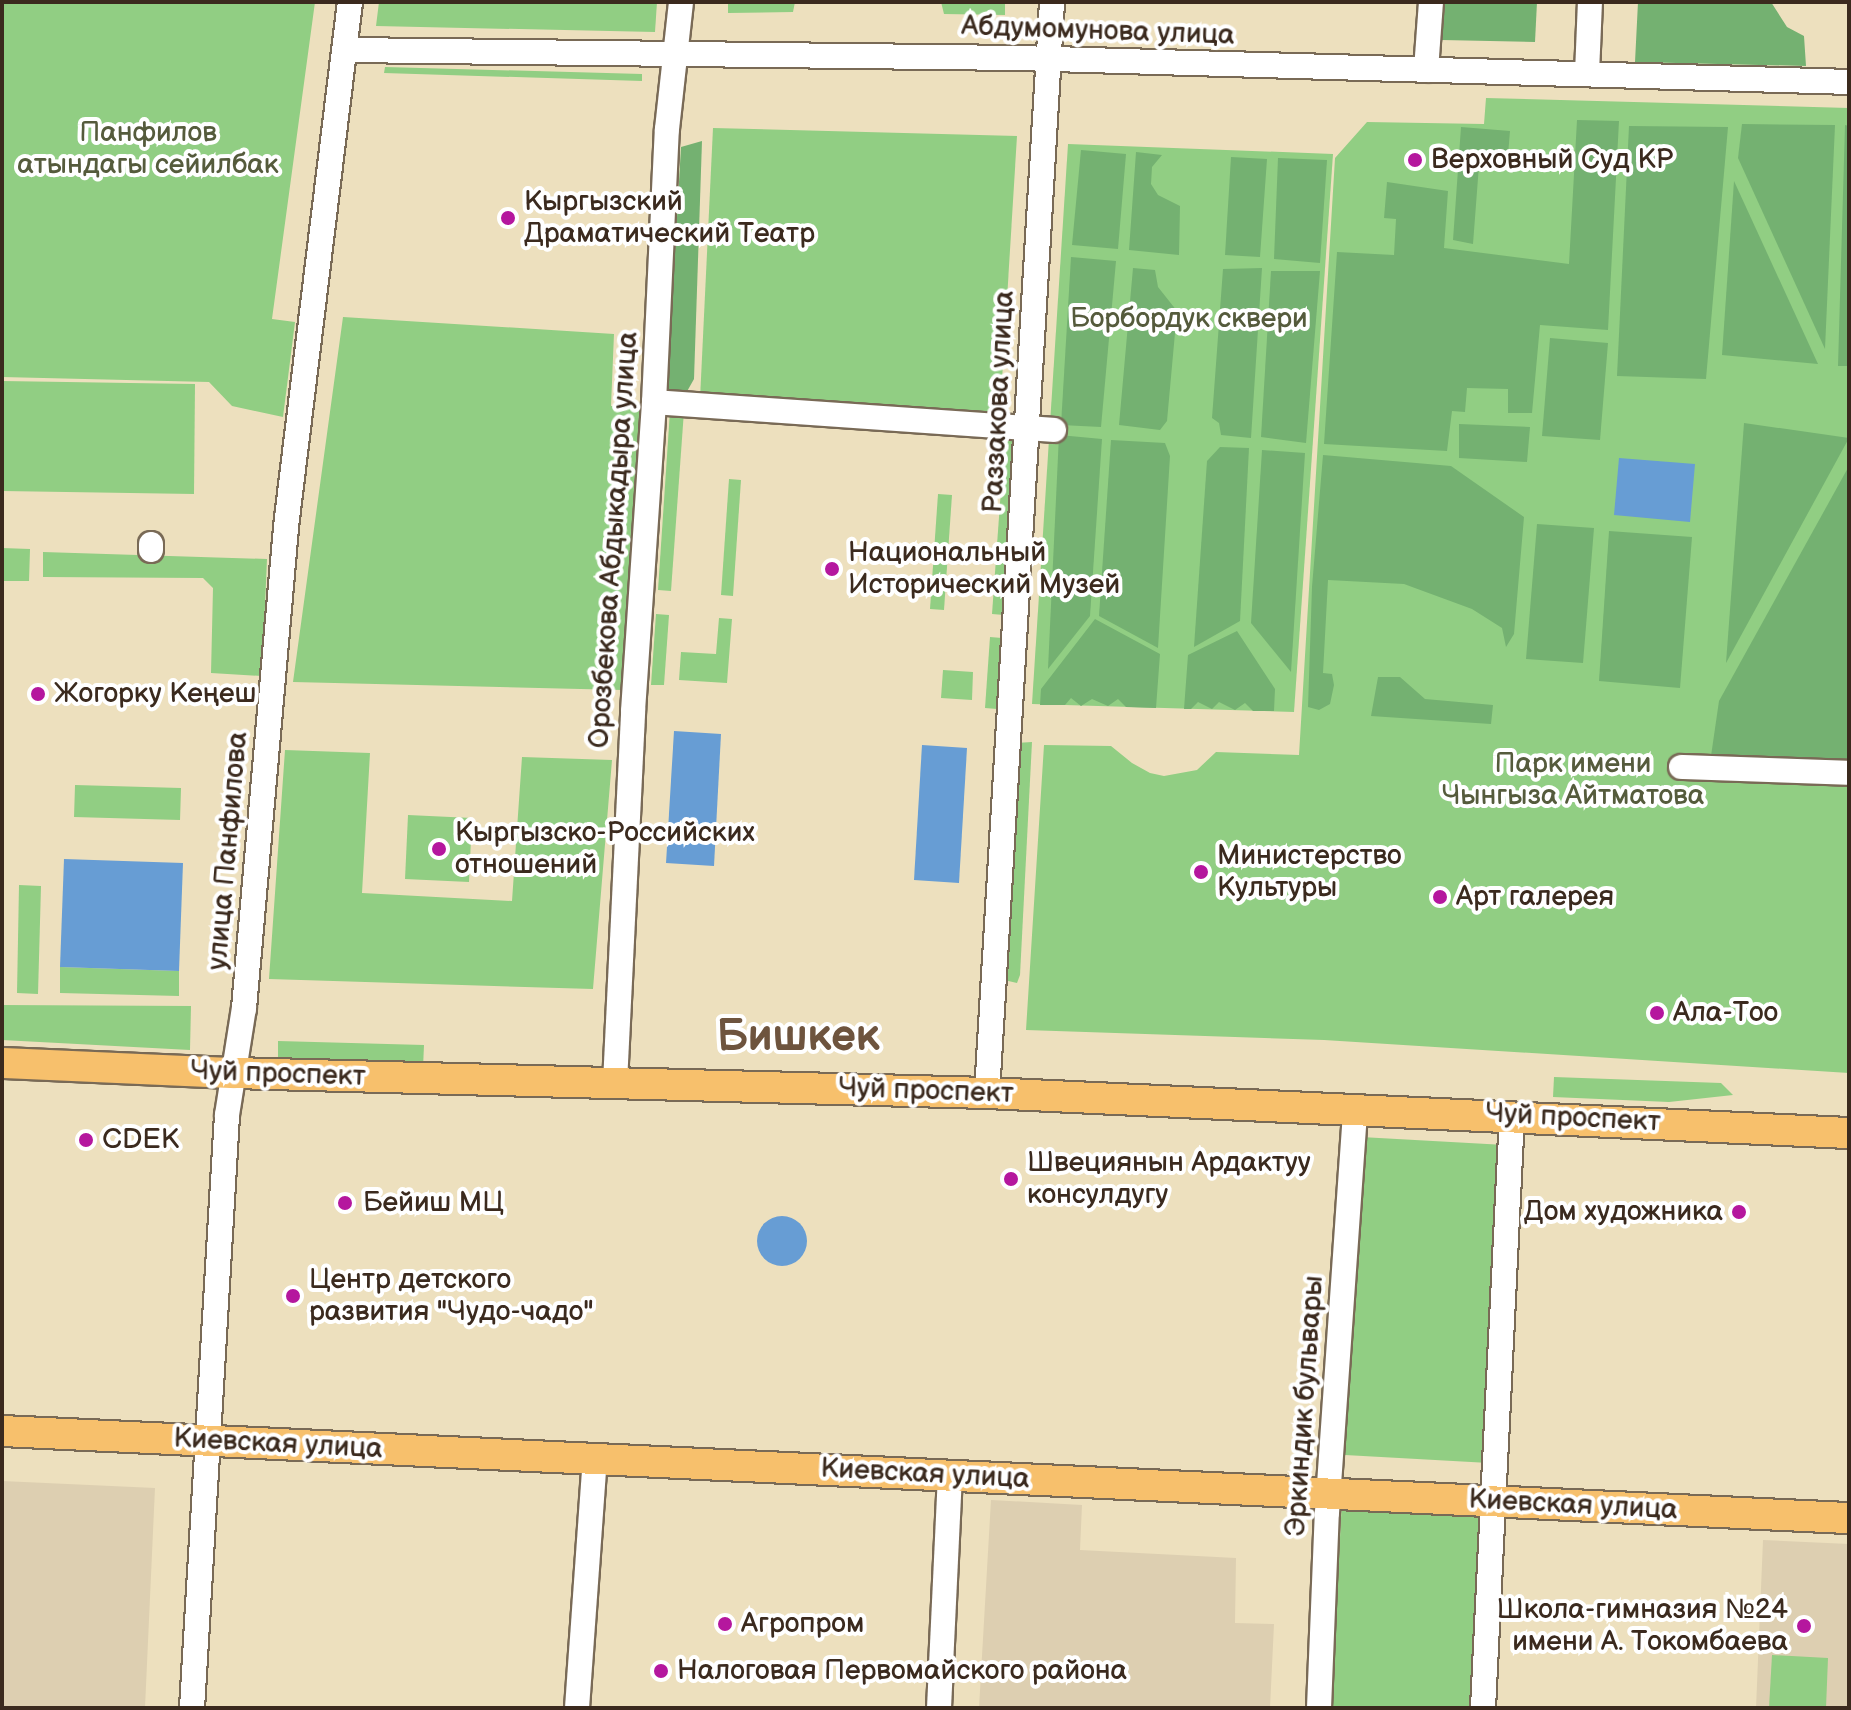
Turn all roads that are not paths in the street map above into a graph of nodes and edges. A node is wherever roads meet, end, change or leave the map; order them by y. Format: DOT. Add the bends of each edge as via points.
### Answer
graph roads {
  1 [pos="350,2"];
  2 [pos="681,2"];
  3 [pos="1052,2"];
  4 [pos="1431,2"];
  5 [pos="1590,2"];
  6 [pos="345,50"];
  7 [pos="677,54"];
  8 [pos="1049,59"];
  9 [pos="1426,70"];
  10 [pos="1587,73"];
  11 [pos="1849,82"];
  12 [pos="654,402"];
  13 [pos="1028,428"];
  14 [pos="1054,430"];
  15 [pos="1681,767"];
  16 [pos="1849,773"];
  17 [pos="2,1063"];
  18 [pos="233,1073"];
  19 [pos="615,1083"];
  20 [pos="987,1093"];
  21 [pos="1355,1108"];
  22 [pos="1512,1115"];
  23 [pos="1849,1133"];
  24 [pos="2,1431"];
  25 [pos="207,1440"];
  26 [pos="595,1459"];
  27 [pos="950,1476"];
  28 [pos="1328,1494"];
  29 [pos="1494,1501"];
  30 [pos="1849,1518"];
  31 [pos="192,1708"];
  32 [pos="577,1708"];
  33 [pos="939,1708"];
  34 [pos="1319,1708"];
  35 [pos="1483,1708"];
  1 -- 6 [label="street, улица Панфилова"];
  2 -- 7 [label="street, Орозбекова Абдыкадыра улица"];
  3 -- 8 [label="street, Раззакова улица"];
  4 -- 9 [label="street"];
  5 -- 10 [label="street"];
  6 -- 7 [label="street, Абдумомунова улица"];
  6 -- 18 [label="street, улица Панфилова" via="287,518 245,992"];
  7 -- 8 [label="street, Абдумомунова улица"];
  7 -- 12 [label="street, Орозбекова Абдыкадыра улица" via="667,129"];
  8 -- 9 [label="street, Абдумомунова улица"];
  8 -- 13 [label="street, Раззакова улица"];
  9 -- 10 [label="street, Абдумомунова улица"];
  10 -- 11 [label="street, Абдумомунова улица"];
  12 -- 13 [label="street"];
  12 -- 19 [label="street, Орозбекова Абдыкадыра улица"];
  13 -- 14 [label="street"];
  13 -- 20 [label="street, Раззакова улица"];
  15 -- 16 [label="street"];
  17 -- 18 [label="main road, Чуй проспект"];
  18 -- 19 [label="main road, Чуй проспект"];
  18 -- 25 [label="street, улица Панфилова"];
  19 -- 20 [label="main road, Чуй проспект"];
  20 -- 21 [label="main road, Чуй проспект"];
  21 -- 22 [label="main road, Чуй проспект"];
  21 -- 28 [label="street, Эркиндик бульвары"];
  22 -- 23 [label="main road, Чуй проспект"];
  22 -- 29 [label="street"];
  24 -- 25 [label="main road, Киевская улица"];
  25 -- 26 [label="main road, Киевская улица"];
  25 -- 31 [label="street, улица Панфилова"];
  26 -- 27 [label="main road, Киевская улица"];
  26 -- 32 [label="street"];
  27 -- 28 [label="main road, Киевская улица"];
  27 -- 33 [label="street"];
  28 -- 29 [label="main road, Киевская улица"];
  28 -- 34 [label="street, Эркиндик бульвары"];
  29 -- 30 [label="main road, Киевская улица"];
  29 -- 35 [label="street"];
}
